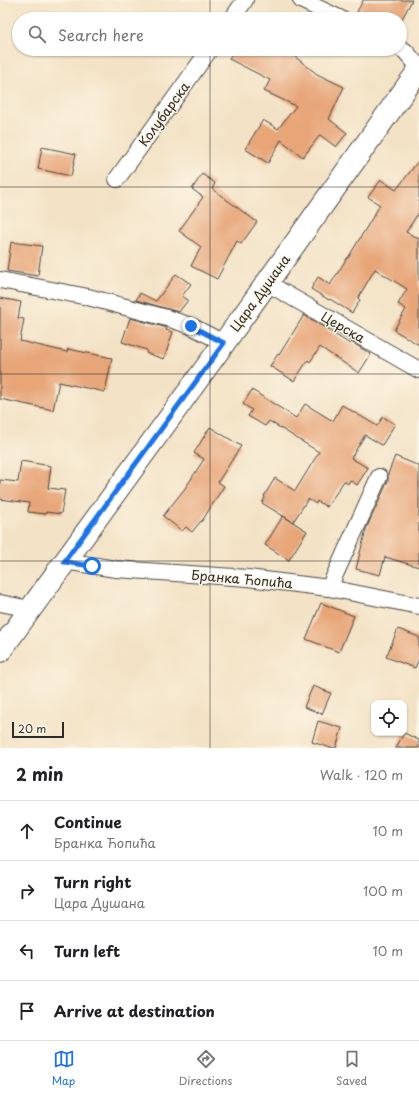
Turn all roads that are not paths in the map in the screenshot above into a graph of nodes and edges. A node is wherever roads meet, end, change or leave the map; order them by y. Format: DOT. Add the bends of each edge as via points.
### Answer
graph roads {
  1 [pos="245,0"];
  2 [pos="301,0"];
  3 [pos="237,12"];
  4 [pos="326,12"];
  5 [pos="407,53"];
  6 [pos="205,56"];
  7 [pos="419,67"];
  8 [pos="419,70"];
  9 [pos="117,179"];
  10 [pos="0,280"];
  11 [pos="267,284"];
  12 [pos="224,343"];
  13 [pos="419,370"];
  14 [pos="379,477"];
  15 [pos="64,562"];
  16 [pos="329,588"];
  17 [pos="0,602"];
  18 [pos="419,606"];
  19 [pos="30,609"];
  20 [pos="0,651"];
  1 -- 3 [label="street"];
  2 -- 4 [label="street"];
  5 -- 7 [label="street"];
  6 -- 9 [label="street, Колубарска"];
  8 -- 11 [label="main road, Цара Душана"];
  10 -- 12 [label="street" via="88,297 167,318 191,326"];
  11 -- 12 [label="main road, Цара Душана"];
  11 -- 13 [label="street, Церска"];
  12 -- 15 [label="main road, Цара Душана"];
  14 -- 16 [label="street"];
  15 -- 16 [label="street, Бранка Ћопића" via="116,569 248,578"];
  15 -- 19 [label="main road, Цара Душана"];
  16 -- 18 [label="street, Бранка Ћопића"];
  17 -- 19 [label="street"];
  19 -- 20 [label="main road, Цара Душана"];
}
